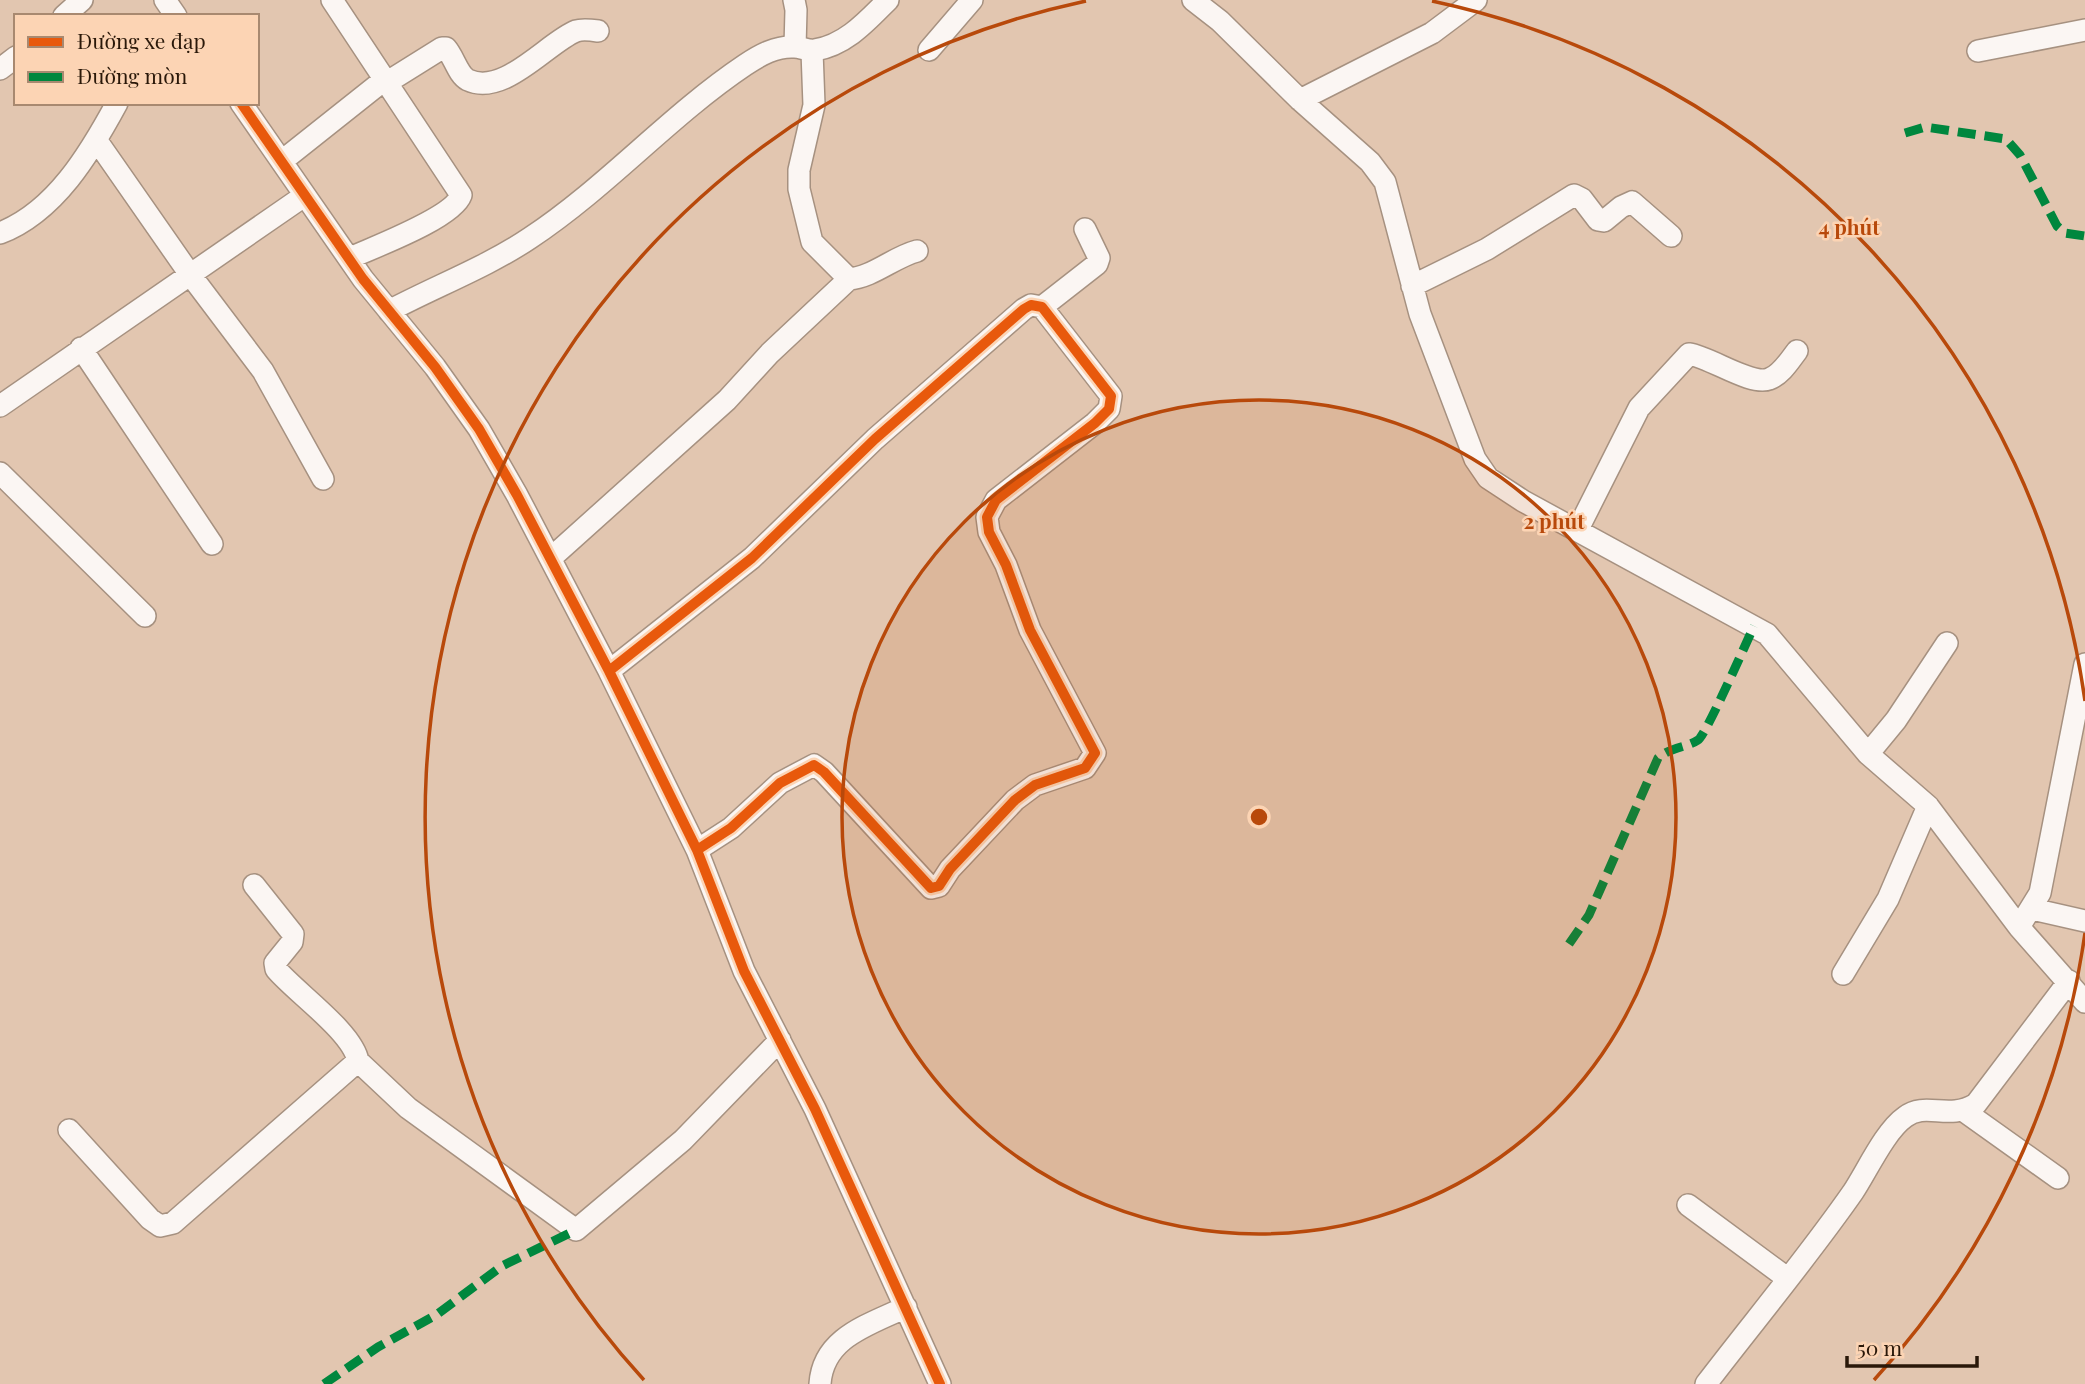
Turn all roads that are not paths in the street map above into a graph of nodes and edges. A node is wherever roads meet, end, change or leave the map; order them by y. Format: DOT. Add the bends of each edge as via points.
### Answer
graph roads {
  1 [pos="82,0"];
  2 [pos="332,0"];
  3 [pos="794,0"];
  4 [pos="888,0"];
  5 [pos="972,0"];
  6 [pos="1476,0"];
  7 [pos="1195,1"];
  8 [pos="66,14"];
  9 [pos="2085,30"];
  10 [pos="597,31"];
  11 [pos="803,49"];
  12 [pos="929,50"];
  13 [pos="1978,51"];
  14 [pos="385,82"];
  15 [pos="1300,100"];
  16 [pos="116,105"];
  17 [pos="242,105"];
  18 [pos="97,141"];
  19 [pos="282,161"];
  20 [pos="304,196"];
  21 [pos="1085,229"];
  22 [pos="0,233"];
  23 [pos="1671,236"];
  24 [pos="917,251"];
  25 [pos="350,258"];
  26 [pos="189,274"];
  27 [pos="849,279"];
  28 [pos="1412,286"];
  29 [pos="1042,307"];
  30 [pos="389,311"];
  31 [pos="81,348"];
  32 [pos="1797,351"];
  33 [pos="0,406"];
  34 [pos="0,473"];
  35 [pos="323,479"];
  36 [pos="1578,529"];
  37 [pos="212,544"];
  38 [pos="551,558"];
  39 [pos="145,617"];
  40 [pos="1947,643"];
  41 [pos="2085,664"];
  42 [pos="609,671"];
  43 [pos="1868,754"];
  44 [pos="1928,806"];
  45 [pos="696,850"];
  46 [pos="254,886"];
  47 [pos="2032,909"];
  48 [pos="2085,921"];
  49 [pos="2019,927"];
  50 [pos="1843,974"];
  51 [pos="2069,981"];
  52 [pos="2085,1002"];
  53 [pos="779,1041"];
  54 [pos="358,1061"];
  55 [pos="1964,1111"];
  56 [pos="69,1130"];
  57 [pos="2057,1178"];
  58 [pos="1688,1205"];
  59 [pos="1787,1278"];
  60 [pos="906,1307"];
  61 [pos="820,1384"];
  62 [pos="940,1384"];
  63 [pos="1706,1384"];
  1 -- 8 [label="street"];
  2 -- 14 [label="street"];
  3 -- 11 [label="street"];
  4 -- 11 [label="street" via="845,39"];
  5 -- 12 [label="street"];
  6 -- 15 [label="street" via="1432,33"];
  7 -- 15 [label="street"];
  9 -- 13 [label="street"];
  10 -- 14 [label="street" via="575,31 520,71 485,82 469,80 442,48"];
  11 -- 27 [label="street" via="814,105 799,188 811,236"];
  11 -- 30 [label="street" via="774,49 746,64 531,238"];
  14 -- 19 [label="street"];
  14 -- 25 [label="street" via="461,195 451,209"];
  15 -- 28 [label="street" via="1370,162 1385,182"];
  16 -- 18 [label="street"];
  17 -- 19 [label="street"];
  18 -- 22 [label="street" via="36,216"];
  18 -- 26 [label="street"];
  19 -- 20 [label="street"];
  20 -- 25 [label="street"];
  20 -- 26 [label="street"];
  21 -- 29 [label="street" via="1099,258 1097,264"];
  23 -- 28 [label="street" via="1632,202 1604,221 1574,195 1487,249"];
  24 -- 27 [label="street"];
  25 -- 30 [label="street"];
  26 -- 31 [label="street"];
  26 -- 35 [label="street" via="263,372"];
  27 -- 38 [label="street" via="727,400"];
  28 -- 36 [label="street" via="1475,459 1501,488"];
  29 -- 42 [label="street" via="1031,305 1017,315 875,439 752,558"];
  29 -- 45 [label="street" via="1086,360 1112,402 1095,423 996,500 987,517 989,533 1030,629 1095,753 1093,760 1085,768 1035,785 1016,800 939,886 931,888 814,765 780,783 731,828"];
  30 -- 38 [label="street" via="479,429"];
  31 -- 33 [label="street"];
  31 -- 37 [label="street"];
  32 -- 36 [label="street" via="1769,380 1689,354 1639,408"];
  34 -- 39 [label="street"];
  36 -- 43 [label="street" via="1767,634"];
  38 -- 42 [label="street"];
  40 -- 43 [label="street"];
  41 -- 47 [label="street" via="2040,893"];
  42 -- 45 [label="street"];
  43 -- 44 [label="street"];
  44 -- 49 [label="street"];
  44 -- 50 [label="street" via="1888,899"];
  45 -- 53 [label="street" via="744,971"];
  46 -- 54 [label="street" via="293,933 276,969 332,1023"];
  47 -- 48 [label="street"];
  47 -- 49 [label="street"];
  49 -- 51 [label="street"];
  51 -- 52 [label="street"];
  51 -- 55 [label="street" via="1976,1104"];
  53 -- 54 [label="street" via="683,1140 576,1230 408,1108"];
  53 -- 60 [label="street" via="815,1108"];
  54 -- 56 [label="street" via="173,1223 160,1226 150,1219"];
  55 -- 57 [label="street"];
  55 -- 59 [label="street" via="1924,1110 1904,1117"];
  58 -- 59 [label="street"];
  59 -- 63 [label="street"];
  60 -- 61 [label="street" via="839,1341 829,1353"];
  60 -- 62 [label="street"];
}
